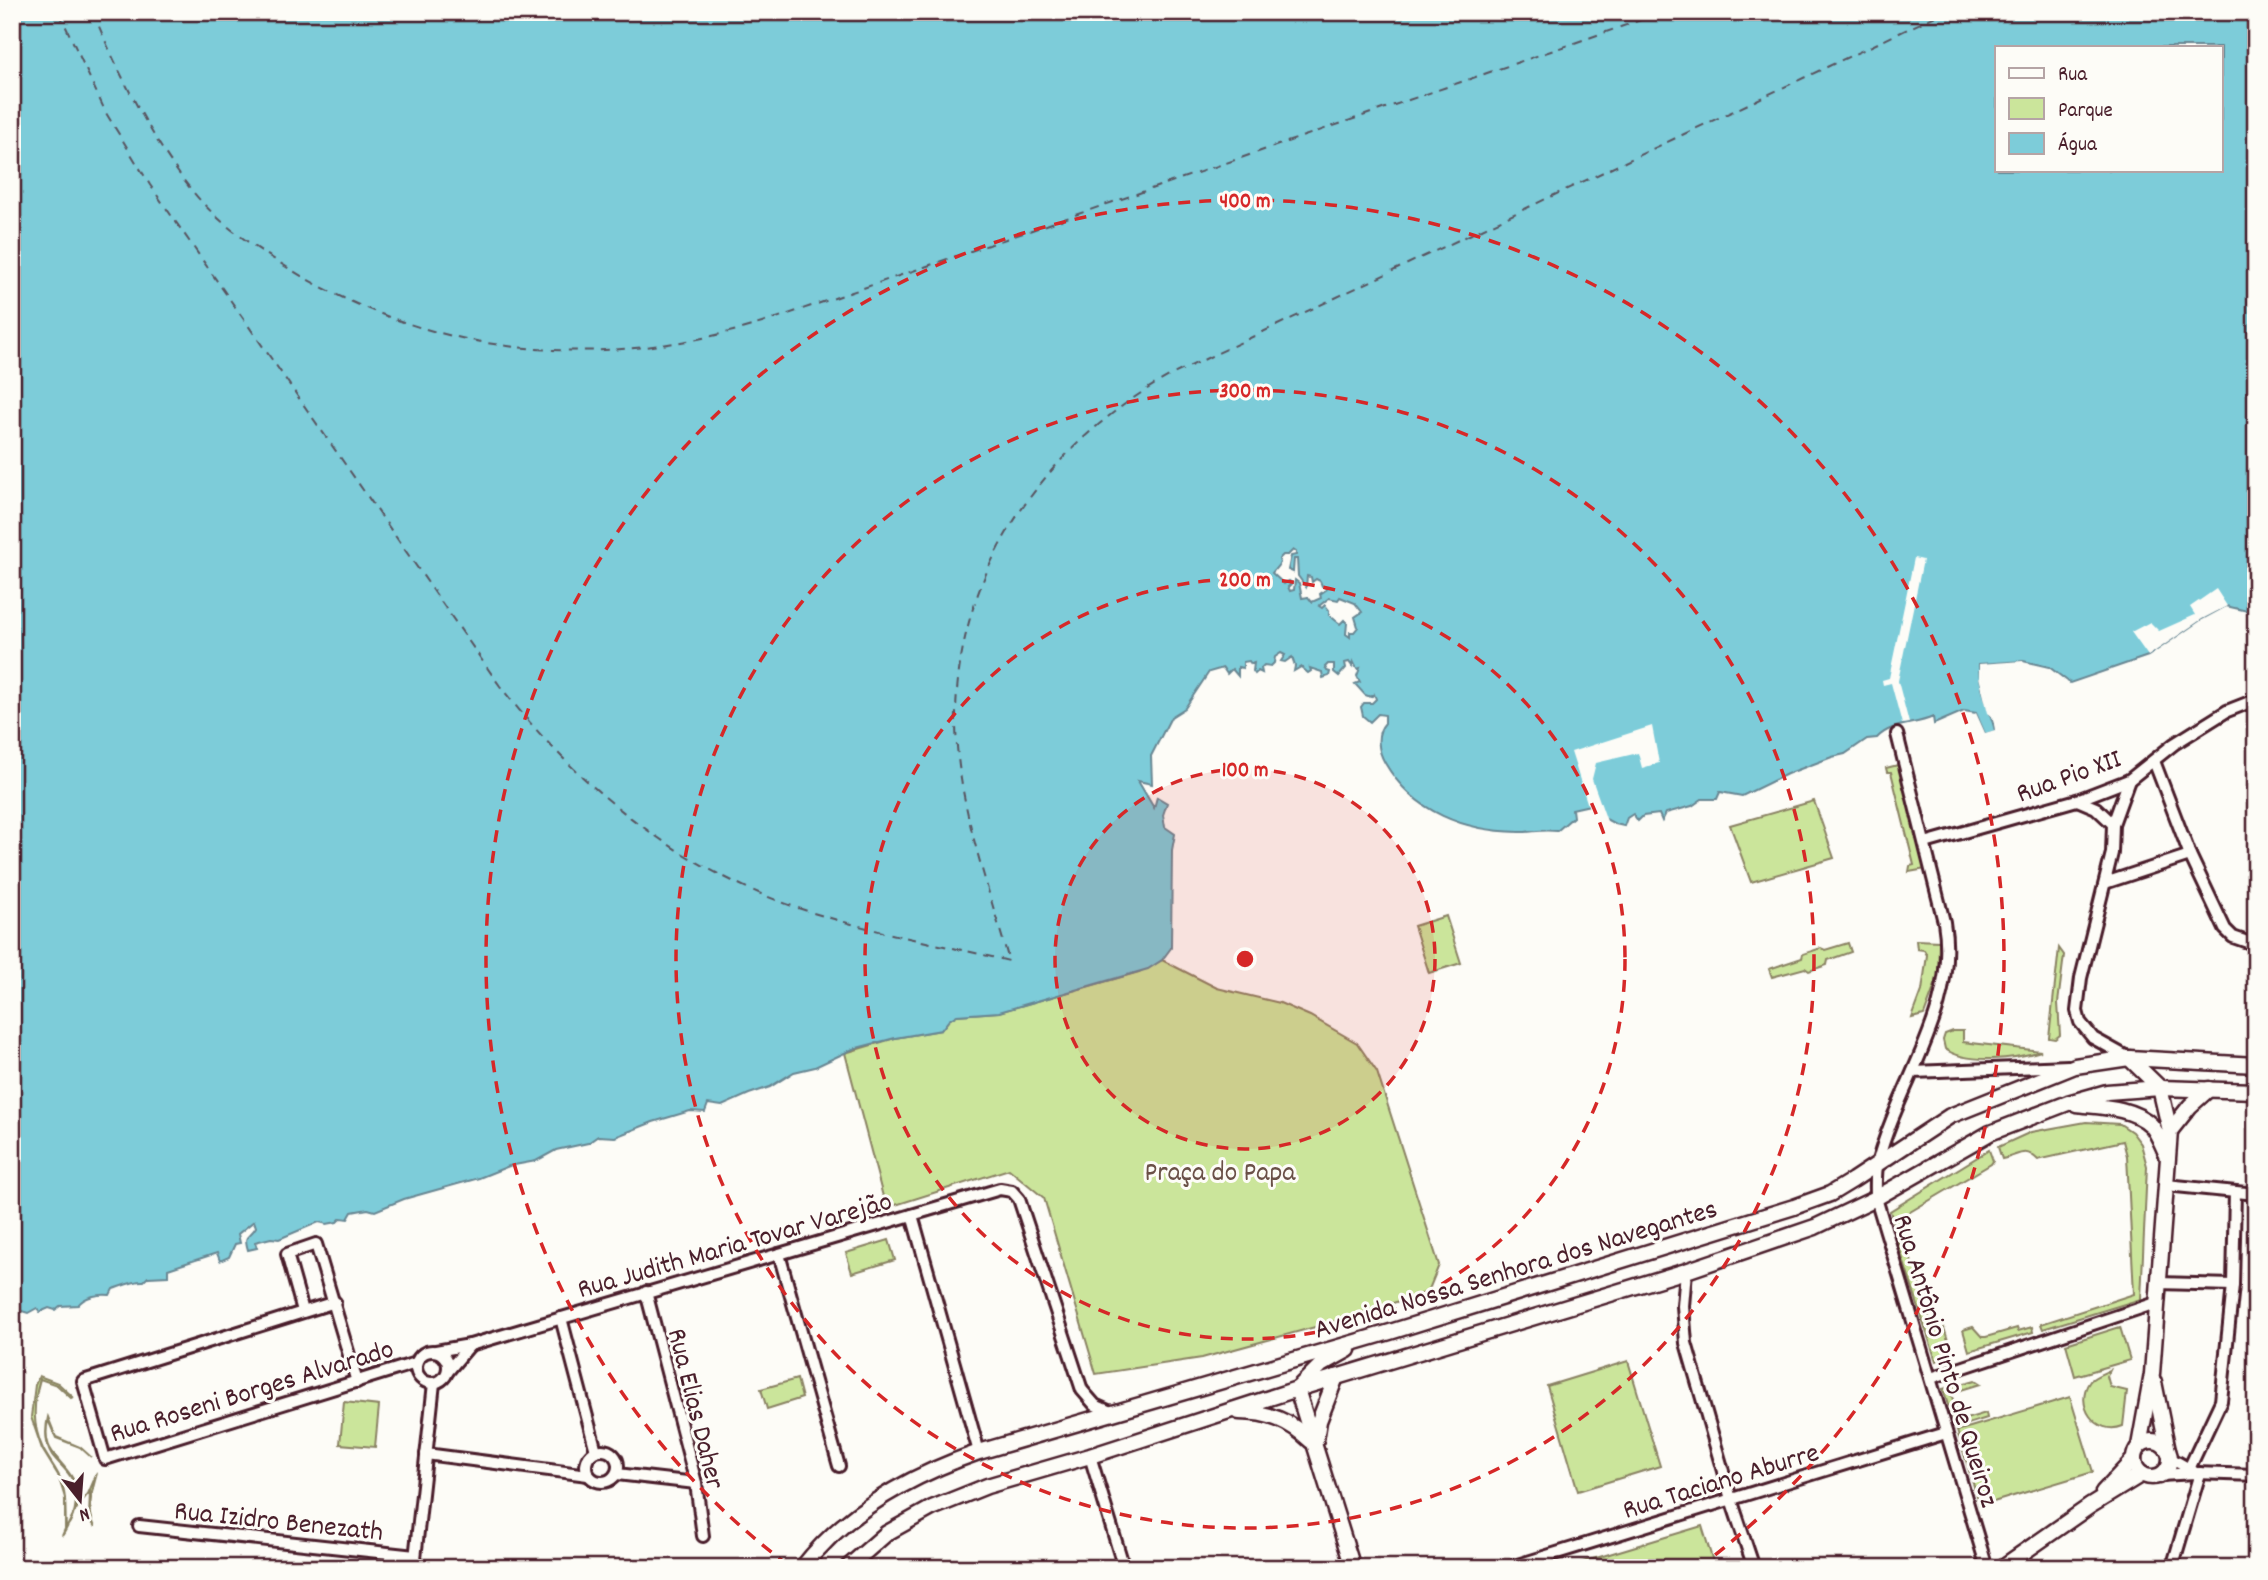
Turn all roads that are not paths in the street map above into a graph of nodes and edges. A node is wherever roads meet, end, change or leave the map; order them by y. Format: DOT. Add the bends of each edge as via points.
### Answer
graph roads {
  1 [pos="2250,702"];
  2 [pos="1897,734"];
  3 [pos="2154,761"];
  4 [pos="2129,780"];
  5 [pos="2077,800"];
  6 [pos="2113,824"];
  7 [pos="1925,843"];
  8 [pos="2190,855"];
  9 [pos="2105,883"];
  10 [pos="2256,945"];
  11 [pos="2129,1058"];
  12 [pos="2256,1065"];
  13 [pos="2075,1066"];
  14 [pos="1913,1072"];
  15 [pos="2160,1088"];
  16 [pos="2208,1088"];
  17 [pos="2256,1091"];
  18 [pos="2068,1103"];
  19 [pos="2170,1131"];
  20 [pos="2168,1158"];
  21 [pos="1877,1163"];
  22 [pos="2166,1185"];
  23 [pos="2235,1192"];
  24 [pos="2256,1194"];
  25 [pos="1876,1198"];
  26 [pos="912,1215"];
  27 [pos="779,1254"];
  28 [pos="1686,1271"];
  29 [pos="2158,1283"];
  30 [pos="2233,1285"];
  31 [pos="646,1292"];
  32 [pos="335,1302"];
  33 [pos="2156,1303"];
  34 [pos="303,1311"];
  35 [pos="561,1318"];
  36 [pos="1390,1332"];
  37 [pos="470,1345"];
  38 [pos="436,1351"];
  39 [pos="416,1363"];
  40 [pos="448,1371"];
  41 [pos="2152,1374"];
  42 [pos="1336,1377"];
  43 [pos="1931,1378"];
  44 [pos="357,1382"];
  45 [pos="434,1383"];
  46 [pos="1297,1389"];
  47 [pos="1229,1412"];
  48 [pos="1113,1413"];
  49 [pos="1946,1433"];
  50 [pos="1315,1445"];
  51 [pos="596,1451"];
  52 [pos="979,1452"];
  53 [pos="2136,1453"];
  54 [pos="426,1454"];
  55 [pos="2169,1455"];
  56 [pos="1090,1456"];
  57 [pos="839,1466"];
  58 [pos="2193,1472"];
  59 [pos="617,1474"];
  60 [pos="2142,1474"];
  61 [pos="588,1475"];
  62 [pos="2161,1475"];
  63 [pos="2256,1475"];
  64 [pos="696,1483"];
  65 [pos="1731,1499"];
  66 [pos="2090,1506"];
  67 [pos="139,1527"];
  68 [pos="703,1536"];
  69 [pos="414,1562"];
  70 [pos="803,1568"];
  71 [pos="847,1568"];
  72 [pos="1124,1568"];
  73 [pos="1353,1568"];
  74 [pos="1508,1568"];
  75 [pos="1754,1568"];
  76 [pos="1987,1568"];
  77 [pos="2001,1568"];
  78 [pos="2172,1568"];
  1 -- 3 [label="street, Rua Pio XII" via="2227,711"];
  2 -- 7 [label="street, Rua Antônio Pinto de Queiroz"];
  3 -- 4 [label="street, Rua Pio XII"];
  3 -- 8 [label="street"];
  4 -- 5 [label="street, Rua Pio XII"];
  4 -- 6 [label="street"];
  5 -- 6 [label="street" via="2096,808"];
  5 -- 7 [label="street, Rua Pio XII"];
  6 -- 9 [label="street"];
  7 -- 14 [label="street, Rua Antônio Pinto de Queiroz" via="1945,927 1946,973"];
  8 -- 9 [label="street"];
  8 -- 10 [label="street" via="2225,929"];
  9 -- 11 [label="street" via="2077,1011 2093,1038"];
  11 -- 12 [label="main road, Avenida Nossa Senhora dos Navegantes"];
  11 -- 13 [label="main road, Avenida Nossa Senhora dos Navegantes"];
  11 -- 15 [label="main road"];
  13 -- 14 [label="street"];
  13 -- 21 [label="main road, Avenida Nossa Senhora dos Navegantes" via="1950,1116"];
  14 -- 21 [label="street, Rua Antônio Pinto de Queiroz"];
  15 -- 16 [label="main road"];
  15 -- 18 [label="main road" via="2107,1093"];
  15 -- 19 [label="main road"];
  16 -- 17 [label="main road"];
  16 -- 19 [label="main road"];
  18 -- 20 [label="main road" via="2136,1116 2150,1125"];
  18 -- 25 [label="main road, Avenida Nossa Senhora dos Navegantes" via="1990,1133"];
  19 -- 20 [label="main road"];
  20 -- 22 [label="main road"];
  21 -- 25 [label="street, Rua Antônio Pinto de Queiroz"];
  21 -- 36 [label="main road, Avenida Nossa Senhora dos Navegantes" via="1830,1194 1794,1207"];
  22 -- 23 [label="street"];
  22 -- 29 [label="main road"];
  23 -- 24 [label="street"];
  23 -- 30 [label="street"];
  25 -- 28 [label="main road, Avenida Nossa Senhora dos Navegantes" via="1815,1227"];
  25 -- 43 [label="street, Rua Antônio Pinto de Queiroz"];
  26 -- 27 [label="street, Rua Judith Maria Tovar Varejão"];
  26 -- 48 [label="street, Rua Judith Maria Tovar Varejão" via="1000,1189 1012,1191 1019,1199 1082,1390 1095,1405"];
  26 -- 52 [label="street"];
  27 -- 31 [label="street, Rua Judith Maria Tovar Varejão"];
  27 -- 57 [label="street"];
  28 -- 42 [label="main road, Avenida Nossa Senhora dos Navegantes"];
  28 -- 65 [label="street" via="1686,1343"];
  29 -- 30 [label="street"];
  29 -- 33 [label="main road"];
  30 -- 58 [label="street" via="2221,1401"];
  31 -- 35 [label="street, Rua Judith Maria Tovar Varejão"];
  31 -- 64 [label="street, Rua Elias Daher"];
  32 -- 34 [label="street, Rua Roseni Borges Alvarado"];
  32 -- 34 [label="street" via="316,1244 287,1254"];
  32 -- 44 [label="street"];
  33 -- 41 [label="main road"];
  33 -- 43 [label="street"];
  34 -- 44 [label="street, Rua Roseni Borges Alvarado" via="83,1381 105,1459"];
  35 -- 37 [label="street, Rua Judith Maria Tovar Varejão"];
  35 -- 51 [label="street"];
  36 -- 46 [label="main road" via="1321,1365"];
  36 -- 48 [label="main road, Avenida Nossa Senhora dos Navegantes"];
  37 -- 38 [label="street, Rua Judith Maria Tovar Varejão"];
  37 -- 40 [label="street"];
  38 -- 39 [label="street" via="426,1352"];
  38 -- 40 [label="street" via="447,1360"];
  39 -- 44 [label="street, Rua Roseni Borges Alvarado"];
  39 -- 45 [label="street" via="419,1376"];
  40 -- 45 [label="street"];
  41 -- 53 [label="main road"];
  41 -- 55 [label="main road"];
  42 -- 46 [label="main road, Avenida Nossa Senhora dos Navegantes"];
  42 -- 50 [label="main road" via="1319,1420"];
  43 -- 49 [label="street, Rua Antônio Pinto de Queiroz"];
  45 -- 54 [label="street"];
  46 -- 47 [label="main road, Avenida Nossa Senhora dos Navegantes"];
  46 -- 50 [label="main road"];
  47 -- 50 [label="main road" via="1269,1414"];
  47 -- 56 [label="main road, Avenida Nossa Senhora dos Navegantes"];
  48 -- 52 [label="main road, Avenida Nossa Senhora dos Navegantes"];
  49 -- 65 [label="street, Rua Taciano Aburre"];
  49 -- 76 [label="street, Rua Antônio Pinto de Queiroz"];
  50 -- 73 [label="main road"];
  51 -- 59 [label="street" via="614,1455 619,1464"];
  51 -- 61 [label="street" via="586,1464"];
  52 -- 70 [label="main road, Avenida Nossa Senhora dos Navegantes" via="890,1492 821,1543"];
  53 -- 55 [label="main road" via="2153,1441 2163,1445"];
  53 -- 60 [label="main road" via="2136,1467"];
  53 -- 66 [label="main road"];
  54 -- 61 [label="street"];
  54 -- 69 [label="street"];
  55 -- 58 [label="street"];
  55 -- 62 [label="main road"];
  56 -- 71 [label="main road, Avenida Nossa Senhora dos Navegantes" via="987,1486 932,1508 887,1533"];
  56 -- 72 [label="street"];
  58 -- 62 [label="street"];
  58 -- 63 [label="street"];
  58 -- 78 [label="street"];
  59 -- 61 [label="street" via="605,1482"];
  59 -- 64 [label="street"];
  60 -- 62 [label="main road"];
  60 -- 66 [label="main road"];
  64 -- 68 [label="street, Rua Elias Daher"];
  65 -- 74 [label="street, Rua Taciano Aburre"];
  65 -- 75 [label="street"];
  66 -- 77 [label="main road"];
  67 -- 69 [label="street, Rua Izidro Benezath"];
}
